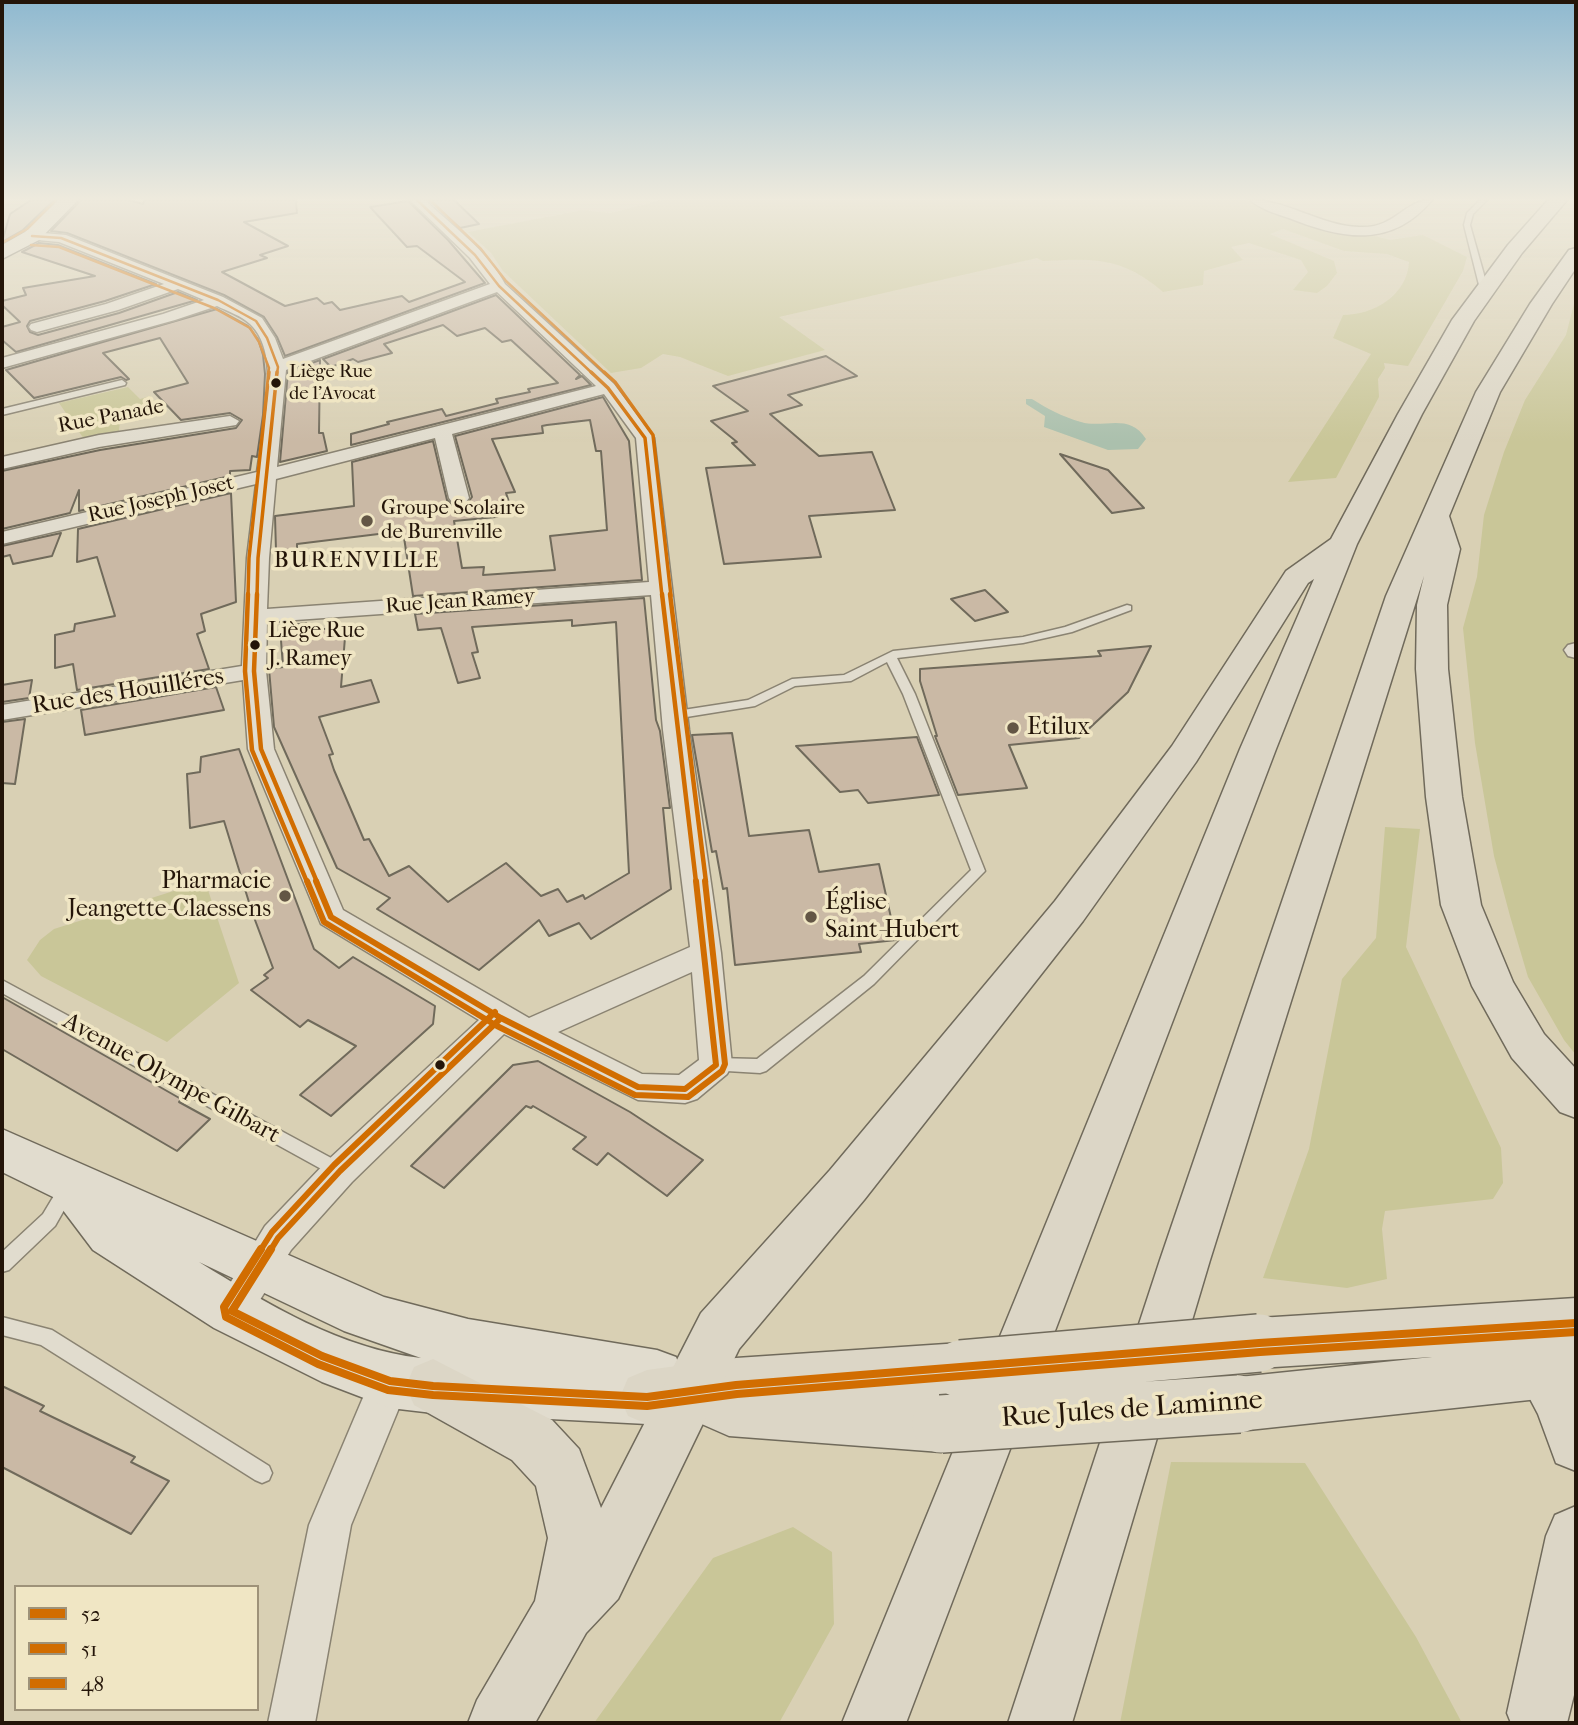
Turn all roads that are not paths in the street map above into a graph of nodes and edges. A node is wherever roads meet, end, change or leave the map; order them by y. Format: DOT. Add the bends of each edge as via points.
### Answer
graph roads {
  1 [pos="165,280"];
  2 [pos="498,280"];
  3 [pos="1482,280"];
  4 [pos="1491,280"];
  5 [pos="1557,280"];
  6 [pos="176,285"];
  7 [pos="499,286"];
  8 [pos="1484,289"];
  9 [pos="218,300"];
  10 [pos="37,327"];
  11 [pos="2,363"];
  12 [pos="278,367"];
  13 [pos="122,383"];
  14 [pos="608,387"];
  15 [pos="2,412"];
  16 [pos="230,421"];
  17 [pos="442,430"];
  18 [pos="2,463"];
  19 [pos="266,476"];
  20 [pos="459,498"];
  21 [pos="1436,510"];
  22 [pos="2,538"];
  23 [pos="1343,544"];
  24 [pos="662,588"];
  25 [pos="1127,608"];
  26 [pos="257,616"];
  27 [pos="890,656"];
  28 [pos="254,671"];
  29 [pos="2,713"];
  30 [pos="674,715"];
  31 [pos="706,953"];
  32 [pos="2,986"];
  33 [pos="514,1025"];
  34 [pos="716,1065"];
  35 [pos="1576,1099"];
  36 [pos="2,1149"];
  37 [pos="340,1171"];
  38 [pos="70,1183"];
  39 [pos="2,1264"];
  40 [pos="259,1265"];
  41 [pos="232,1311"];
  42 [pos="1576,1323"];
  43 [pos="2,1326"];
  44 [pos="1518,1327"];
  45 [pos="1561,1371"];
  46 [pos="411,1383"];
  47 [pos="692,1392"];
  48 [pos="1576,1443"];
  49 [pos="262,1473"];
  50 [pos="1576,1536"];
  51 [pos="564,1611"];
  52 [pos="1576,1652"];
  53 [pos="1537,1718"];
  54 [pos="291,1723"];
  55 [pos="500,1723"];
  56 [pos="874,1723"];
  57 [pos="1040,1723"];
  1 -- 6 [label="street"];
  2 -- 7 [label="street"];
  3 -- 8 [label="lane"];
  4 -- 8 [label="main road"];
  5 -- 21 [label="main road" via="1488,392"];
  6 -- 9 [label="street"];
  6 -- 10 [label="street"];
  7 -- 12 [label="street"];
  7 -- 14 [label="street"];
  8 -- 23 [label="main road" via="1410,414"];
  9 -- 11 [label="street"];
  9 -- 12 [label="street" via="256,321"];
  12 -- 19 [label="street"];
  13 -- 15 [label="lane"];
  14 -- 17 [label="street, Rue Joseph Joset"];
  14 -- 24 [label="street" via="645,438"];
  16 -- 18 [label="street, Rue Panade" via="99,441"];
  17 -- 19 [label="street, Rue Joseph Joset"];
  17 -- 20 [label="street"];
  19 -- 22 [label="street, Rue Joseph Joset"];
  19 -- 26 [label="street"];
  21 -- 35 [label="main road" via="1446,549 1432,605 1432,668 1444,797 1461,905 1493,986 1528,1046"];
  21 -- 57 [label="main road" via="1401,596 1334,801"];
  23 -- 47 [label="main road" via="1297,577 1184,754 1069,911 847,1185 720,1331"];
  23 -- 56 [label="main road"];
  24 -- 26 [label="street, Rue Jean Ramey"];
  24 -- 30 [label="street"];
  25 -- 27 [label="lane" via="1068,630 1023,640"];
  26 -- 28 [label="street"];
  27 -- 30 [label="lane" via="847,678 792,683 751,703"];
  27 -- 34 [label="lane" via="978,870 869,980 760,1066"];
  28 -- 29 [label="street, Rue des Houilléres"];
  28 -- 33 [label="street" via="261,749 331,917"];
  30 -- 31 [label="street"];
  31 -- 33 [label="street"];
  31 -- 34 [label="street"];
  32 -- 37 [label="lane, Avenue Olympe Gilbart"];
  33 -- 34 [label="street" via="638,1087 685,1089"];
  33 -- 37 [label="street"];
  36 -- 38 [label="street"];
  37 -- 40 [label="street"];
  38 -- 39 [label="lane" via="49,1220"];
  38 -- 40 [label="street"];
  38 -- 41 [label="street" via="111,1234"];
  40 -- 41 [label="street"];
  40 -- 47 [label="street" via="348,1309 408,1330"];
  41 -- 46 [label="street" via="322,1356"];
  42 -- 44 [label="main road"];
  43 -- 49 [label="lane" via="45,1337"];
  44 -- 45 [label="main road"];
  44 -- 47 [label="main road, bridge" via="1259,1343"];
  45 -- 47 [label="main road, Rue Jules de Laminne, bridge" via="1239,1404 941,1424"];
  45 -- 48 [label="main road"];
  46 -- 47 [label="street"];
  46 -- 51 [label="main road" via="532,1440 559,1469 578,1538"];
  46 -- 54 [label="street" via="330,1525"];
  47 -- 51 [label="main road" via="597,1578"];
  50 -- 53 [label="main road"];
  51 -- 55 [label="main road"];
  52 -- 53 [label="main road"];
}
